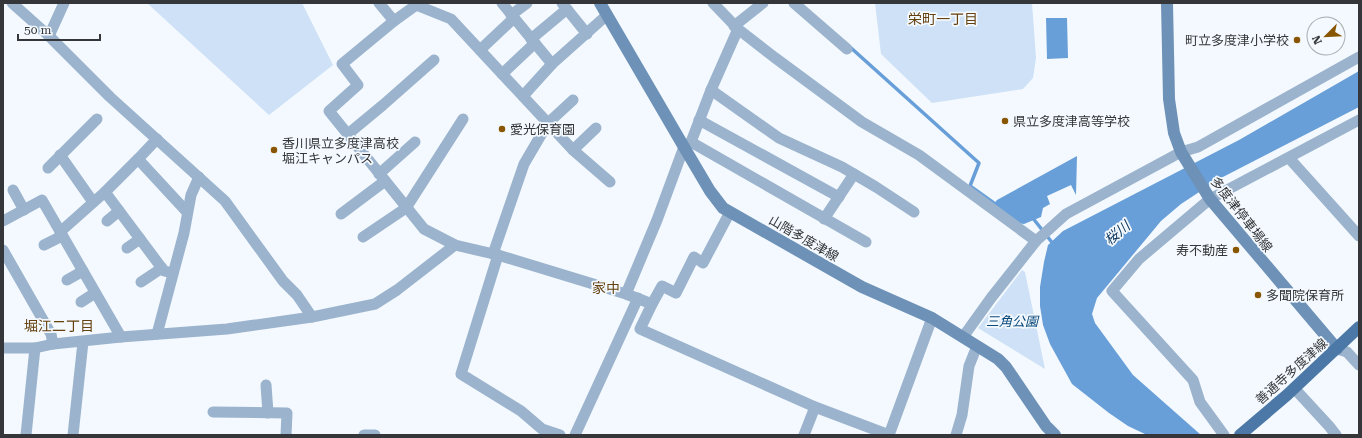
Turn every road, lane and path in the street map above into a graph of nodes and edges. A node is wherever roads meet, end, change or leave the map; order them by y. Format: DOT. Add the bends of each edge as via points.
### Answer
graph roads {
  1 [pos="12,3"];
  2 [pos="64,3"];
  3 [pos="379,3"];
  4 [pos="502,3"];
  5 [pos="527,3"];
  6 [pos="600,3"];
  7 [pos="712,3"];
  8 [pos="763,3"];
  9 [pos="794,3"];
  10 [pos="1167,3"];
  11 [pos="418,4"];
  12 [pos="565,6"];
  13 [pos="607,15"];
  14 [pos="513,17"];
  15 [pos="394,21"];
  16 [pos="736,28"];
  17 [pos="587,34"];
  18 [pos="49,36"];
  19 [pos="533,41"];
  20 [pos="847,49"];
  21 [pos="480,50"];
  22 [pos="1359,57"];
  23 [pos="434,60"];
  24 [pos="552,64"];
  25 [pos="502,74"];
  26 [pos="711,90"];
  27 [pos="523,96"];
  28 [pos="573,100"];
  29 [pos="97,119"];
  30 [pos="463,119"];
  31 [pos="699,120"];
  32 [pos="1359,120"];
  33 [pos="548,123"];
  34 [pos="596,128"];
  35 [pos="348,134"];
  36 [pos="157,139"];
  37 [pos="415,142"];
  38 [pos="687,144"];
  39 [pos="573,150"];
  40 [pos="60,155"];
  41 [pos="1184,156"];
  42 [pos="1289,158"];
  43 [pos="138,159"];
  44 [pos="48,168"];
  45 [pos="854,174"];
  46 [pos="199,177"];
  47 [pos="382,178"];
  48 [pos="610,182"];
  49 [pos="13,190"];
  50 [pos="105,192"];
  51 [pos="1207,195"];
  52 [pos="839,197"];
  53 [pos="93,202"];
  54 [pos="406,208"];
  55 [pos="24,210"];
  56 [pos="119,211"];
  57 [pos="188,212"];
  58 [pos="730,212"];
  59 [pos="914,212"];
  60 [pos="341,214"];
  61 [pos="824,218"];
  62 [pos="3,221"];
  63 [pos="107,221"];
  64 [pos="61,234"];
  65 [pos="1359,236"];
  66 [pos="363,237"];
  67 [pos="140,239"];
  68 [pos="1036,241"];
  69 [pos="866,242"];
  70 [pos="44,245"];
  71 [pos="455,245"];
  72 [pos="127,248"];
  73 [pos="3,250"];
  74 [pos="495,254"];
  75 [pos="7,267"];
  76 [pos="162,268"];
  77 [pos="83,271"];
  78 [pos="173,273"];
  79 [pos="67,280"];
  80 [pos="141,282"];
  81 [pos="96,293"];
  82 [pos="626,294"];
  83 [pos="638,298"];
  84 [pos="81,302"];
  85 [pos="652,304"];
  86 [pos="312,317"];
  87 [pos="932,318"];
  88 [pos="1359,327"];
  89 [pos="157,334"];
  90 [pos="121,337"];
  91 [pos="963,337"];
  92 [pos="83,342"];
  93 [pos="53,344"];
  94 [pos="977,346"];
  95 [pos="3,348"];
  96 [pos="35,348"];
  97 [pos="1337,349"];
  98 [pos="1359,365"];
  99 [pos="266,385"];
  100 [pos="1294,388"];
  101 [pos="815,407"];
  102 [pos="212,412"];
  103 [pos="268,413"];
  104 [pos="375,434"];
  105 [pos="26,435"];
  106 [pos="73,435"];
  107 [pos="286,435"];
  108 [pos="364,435"];
  109 [pos="560,435"];
  110 [pos="575,435"];
  111 [pos="804,435"];
  112 [pos="956,435"];
  113 [pos="1055,435"];
  114 [pos="1224,435"];
  115 [pos="1240,435"];
  116 [pos="1336,435"];
  1 -- 18 [label="street"];
  2 -- 18 [label="street"];
  3 -- 15 [label="street"];
  4 -- 14 [label="street"];
  5 -- 14 [label="street"];
  6 -- 13 [label="main road, 山階多度津線"];
  7 -- 16 [label="street"];
  8 -- 16 [label="street"];
  9 -- 20 [label="street"];
  10 -- 41 [label="main road, 多度津停車場線" via="1170,110 1174,133"];
  11 -- 15 [label="street"];
  11 -- 21 [label="street" via="451,19"];
  12 -- 17 [label="street"];
  12 -- 19 [label="street"];
  13 -- 17 [label="street"];
  13 -- 38 [label="main road, 山階多度津線"];
  14 -- 19 [label="street"];
  14 -- 21 [label="street"];
  15 -- 35 [label="street" via="342,64 358,85 329,111"];
  16 -- 26 [label="street"];
  16 -- 68 [label="street" via="862,122 919,155"];
  17 -- 24 [label="street"];
  18 -- 36 [label="street" via="110,97"];
  19 -- 24 [label="street"];
  19 -- 25 [label="street"];
  21 -- 25 [label="street"];
  22 -- 41 [label="street"];
  23 -- 35 [label="street"];
  24 -- 27 [label="street"];
  25 -- 27 [label="street"];
  26 -- 31 [label="street"];
  26 -- 45 [label="street" via="779,138"];
  27 -- 33 [label="street"];
  28 -- 33 [label="street"];
  29 -- 40 [label="street"];
  30 -- 54 [label="street"];
  31 -- 38 [label="street"];
  31 -- 52 [label="street"];
  32 -- 42 [label="street"];
  33 -- 39 [label="street"];
  33 -- 74 [label="street" via="524,164"];
  34 -- 39 [label="street"];
  35 -- 47 [label="street"];
  36 -- 43 [label="street"];
  36 -- 46 [label="street"];
  37 -- 47 [label="street"];
  38 -- 58 [label="main road, 山階多度津線" via="710,190 723,208"];
  38 -- 61 [label="street"];
  38 -- 82 [label="street"];
  39 -- 48 [label="street"];
  40 -- 44 [label="street"];
  40 -- 53 [label="street"];
  41 -- 51 [label="main road, 多度津停車場線"];
  41 -- 68 [label="street" via="1066,214"];
  42 -- 51 [label="street"];
  42 -- 65 [label="street"];
  43 -- 50 [label="street"];
  43 -- 57 [label="street"];
  45 -- 52 [label="street"];
  45 -- 59 [label="street"];
  46 -- 57 [label="street" via="191,195"];
  46 -- 86 [label="street" via="224,200"];
  47 -- 54 [label="street"];
  47 -- 60 [label="street"];
  49 -- 55 [label="street"];
  50 -- 53 [label="street"];
  50 -- 56 [label="street"];
  51 -- 97 [label="main road, 多度津停車場線"];
  51 -- 114 [label="street" via="1139,259 1112,291 1193,380 1200,402"];
  52 -- 61 [label="street"];
  53 -- 64 [label="street"];
  54 -- 66 [label="street"];
  54 -- 71 [label="street" via="424,229"];
  55 -- 62 [label="street"];
  55 -- 64 [label="street" via="42,200"];
  56 -- 63 [label="street"];
  56 -- 67 [label="street"];
  57 -- 78 [label="street"];
  58 -- 85 [label="street" via="703,263 694,257 676,293 662,286"];
  58 -- 87 [label="main road, 山階多度津線" via="862,287"];
  61 -- 69 [label="street"];
  64 -- 70 [label="street"];
  64 -- 77 [label="street"];
  67 -- 72 [label="street"];
  67 -- 76 [label="street"];
  68 -- 91 [label="street"];
  71 -- 74 [label="street"];
  71 -- 86 [label="street" via="375,304"];
  73 -- 75 [label="street"];
  74 -- 82 [label="street"];
  74 -- 109 [label="street" via="461,374 521,411 542,429"];
  75 -- 93 [label="street" via="51,334"];
  76 -- 78 [label="street"];
  76 -- 80 [label="street"];
  77 -- 79 [label="street"];
  77 -- 81 [label="street"];
  78 -- 89 [label="street"];
  81 -- 84 [label="street"];
  81 -- 90 [label="street"];
  82 -- 83 [label="street"];
  83 -- 85 [label="street"];
  83 -- 110 [label="street"];
  85 -- 101 [label="street" via="640,329"];
  86 -- 89 [label="street" via="227,329"];
  87 -- 91 [label="main road, 山階多度津線"];
  87 -- 101 [label="street" via="889,435"];
  88 -- 97 [label="main road, 善通寺多度津線"];
  89 -- 90 [label="street"];
  90 -- 92 [label="street"];
  91 -- 94 [label="main road, 山階多度津線"];
  92 -- 93 [label="street"];
  92 -- 106 [label="street"];
  93 -- 96 [label="street"];
  94 -- 112 [label="street" via="970,366"];
  94 -- 113 [label="main road, 山階多度津線" via="1006,367 1046,426"];
  95 -- 96 [label="street"];
  96 -- 105 [label="street"];
  97 -- 98 [label="street" via="1347,352"];
  97 -- 100 [label="main road, 善通寺多度津線"];
  99 -- 103 [label="street"];
  100 -- 115 [label="main road, 善通寺多度津線"];
  100 -- 116 [label="street"];
  101 -- 111 [label="street"];
  102 -- 103 [label="street"];
  103 -- 107 [label="street" via="287,413"];
  104 -- 108 [label="street"];
}
